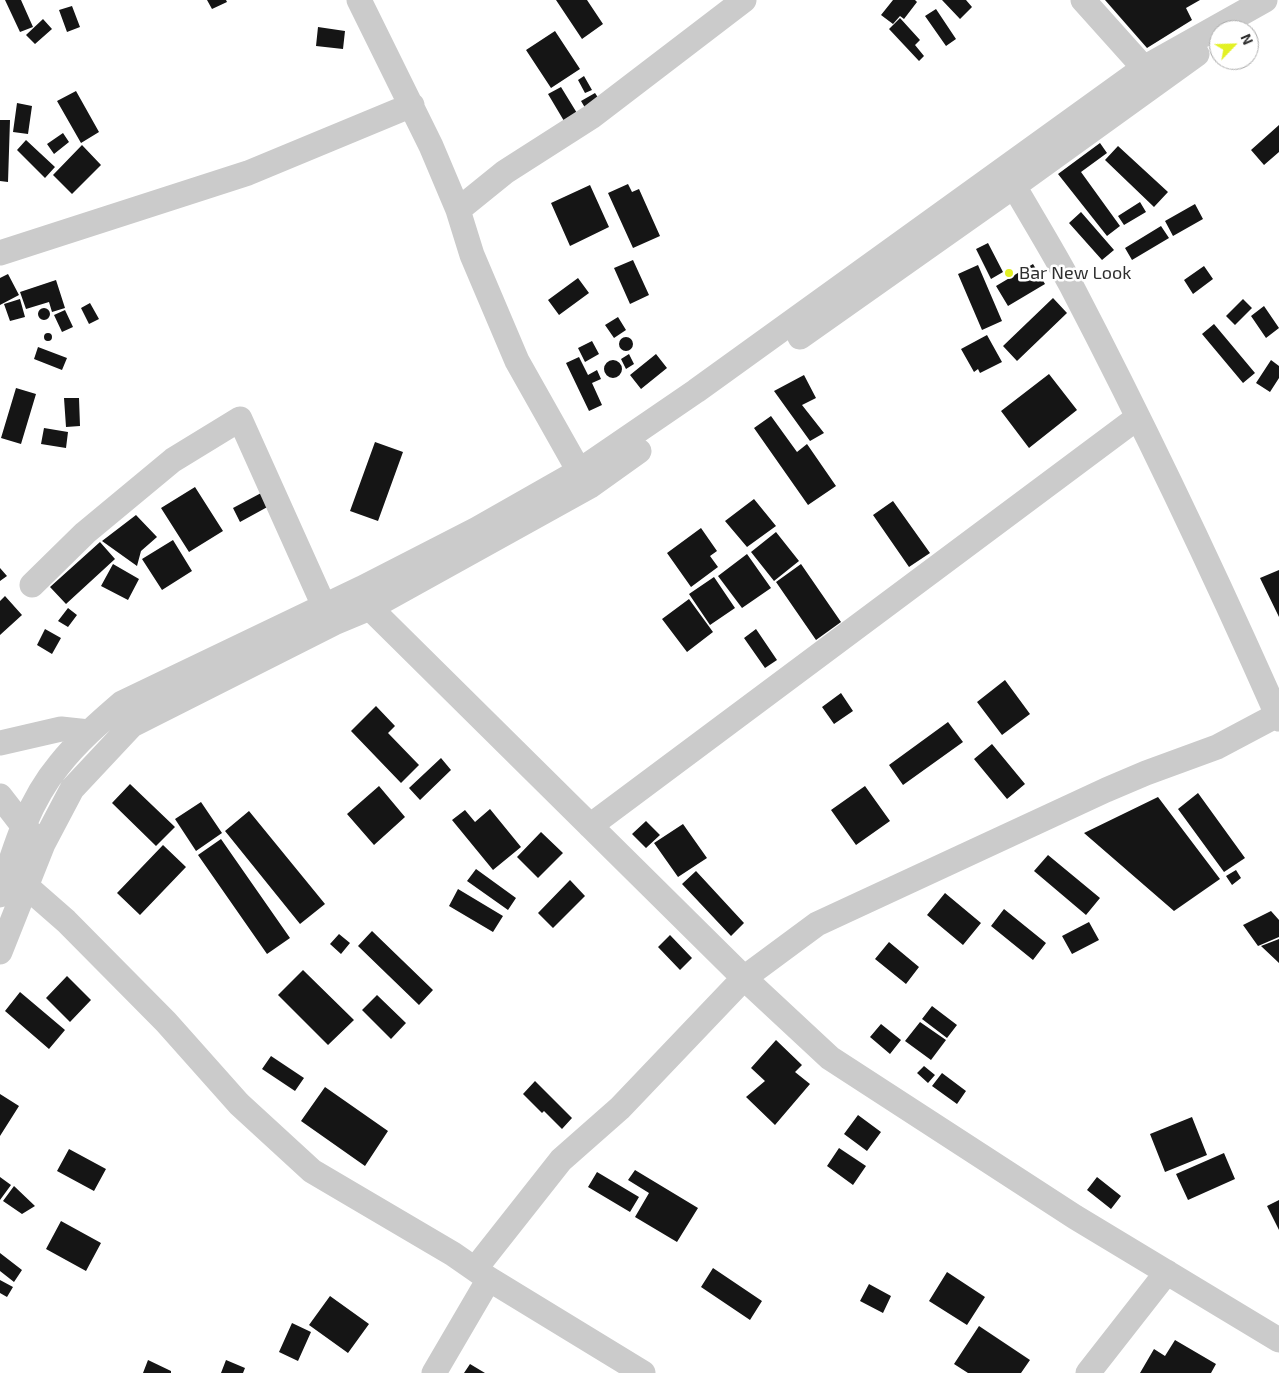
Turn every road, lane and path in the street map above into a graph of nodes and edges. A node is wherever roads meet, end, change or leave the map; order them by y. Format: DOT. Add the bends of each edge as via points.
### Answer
graph roads {
  1 [pos="359,0"];
  2 [pos="744,0"];
  3 [pos="1083,0"];
  4 [pos="1264,0"];
  5 [pos="1269,0"];
  6 [pos="1242,20"];
  7 [pos="1209,44"];
  8 [pos="1144,68"];
  9 [pos="412,105"];
  10 [pos="1014,186"];
  11 [pos="458,210"];
  12 [pos="0,252"];
  13 [pos="1137,418"];
  14 [pos="579,471"];
  15 [pos="32,585"];
  16 [pos="324,606"];
  17 [pos="370,608"];
  18 [pos="1278,716"];
  19 [pos="89,732"];
  20 [pos="0,743"];
  21 [pos="0,796"];
  22 [pos="590,826"];
  23 [pos="24,827"];
  24 [pos="43,844"];
  25 [pos="26,886"];
  26 [pos="0,894"];
  27 [pos="0,952"];
  28 [pos="744,978"];
  29 [pos="1167,1272"];
  30 [pos="482,1274"];
  31 [pos="1279,1340"];
  32 [pos="434,1373"];
  33 [pos="643,1373"];
  34 [pos="1088,1373"];
  1 -- 9 [label="street"];
  2 -- 11 [label="street" via="591,117 505,172"];
  3 -- 8 [label="street"];
  4 -- 8 [label="street"];
  5 -- 6 [label="street"];
  7 -- 10 [label="street"];
  8 -- 14 [label="street" via="696,391"];
  9 -- 11 [label="street"];
  9 -- 12 [label="street" via="248,173"];
  10 -- 13 [label="street" via="1070,283"];
  10 -- 17 [label="street" via="590,486"];
  11 -- 14 [label="street" via="472,255 517,361"];
  13 -- 18 [label="street" via="1193,530"];
  13 -- 22 [label="street"];
  14 -- 16 [label="street" via="477,529"];
  15 -- 16 [label="street" via="84,533 173,460 240,419"];
  16 -- 19 [label="street" via="122,703"];
  17 -- 22 [label="street"];
  17 -- 24 [label="street" via="132,725 72,789"];
  18 -- 28 [label="street" via="1217,747 1106,790 817,924"];
  19 -- 20 [label="street" via="61,729"];
  19 -- 23 [label="street" via="58,765"];
  21 -- 23 [label="street"];
  22 -- 28 [label="street"];
  23 -- 24 [label="street"];
  23 -- 26 [label="street"];
  24 -- 25 [label="street"];
  25 -- 27 [label="street"];
  25 -- 30 [label="street" via="66,921 166,1022 239,1104 312,1171"];
  28 -- 29 [label="street" via="830,1058 1075,1217"];
  28 -- 30 [label="street" via="620,1108 560,1160"];
  29 -- 31 [label="street"];
  29 -- 34 [label="street"];
  30 -- 32 [label="street"];
  30 -- 33 [label="street"];
}
